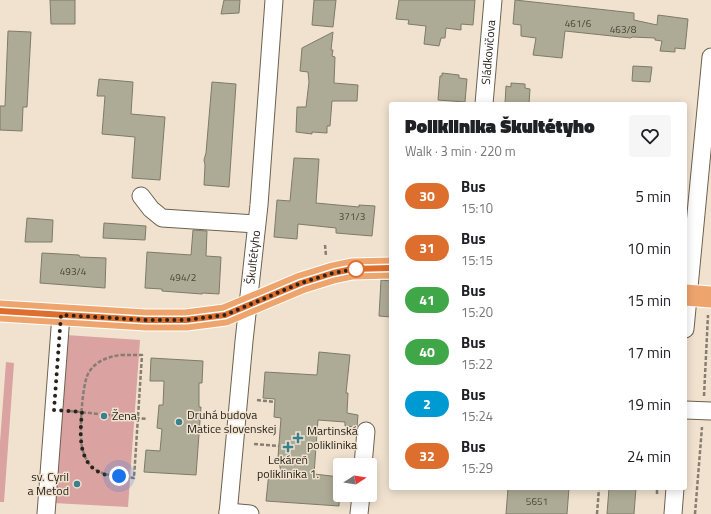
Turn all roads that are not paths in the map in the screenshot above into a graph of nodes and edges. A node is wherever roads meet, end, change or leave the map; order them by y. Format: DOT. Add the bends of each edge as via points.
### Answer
graph roads {
  1 [pos="274,0"];
  2 [pos="494,0"];
  3 [pos="711,57"];
  4 [pos="484,102"];
  5 [pos="141,196"];
  6 [pos="256,224"];
  7 [pos="389,268"];
  8 [pos="687,296"];
  9 [pos="711,297"];
  10 [pos="248,306"];
  11 [pos="0,311"];
  12 [pos="61,315"];
  13 [pos="687,410"];
  14 [pos="711,411"];
  15 [pos="366,431"];
  16 [pos="364,458"];
  17 [pos="674,490"];
  18 [pos="360,502"];
  19 [pos="228,513"];
  20 [pos="46,514"];
  21 [pos="250,514"];
  22 [pos="359,514"];
  23 [pos="673,514"];
  1 -- 6 [label="street, Škultétyho"];
  2 -- 4 [label="street, Sládkovičova"];
  3 -- 8 [label="street"];
  5 -- 6 [label="street" via="150,209 162,218"];
  6 -- 10 [label="street, Škultétyho"];
  7 -- 10 [label="main road" via="352,269 333,273 301,283"];
  8 -- 9 [label="main road"];
  10 -- 12 [label="main road" via="225,315 186,320"];
  10 -- 19 [label="street, Škultétyho"];
  11 -- 12 [label="main road"];
  12 -- 20 [label="street"];
  13 -- 14 [label="street"];
  15 -- 16 [label="street"];
  17 -- 23 [label="street"];
  18 -- 22 [label="street"];
  19 -- 21 [label="street"];
}
